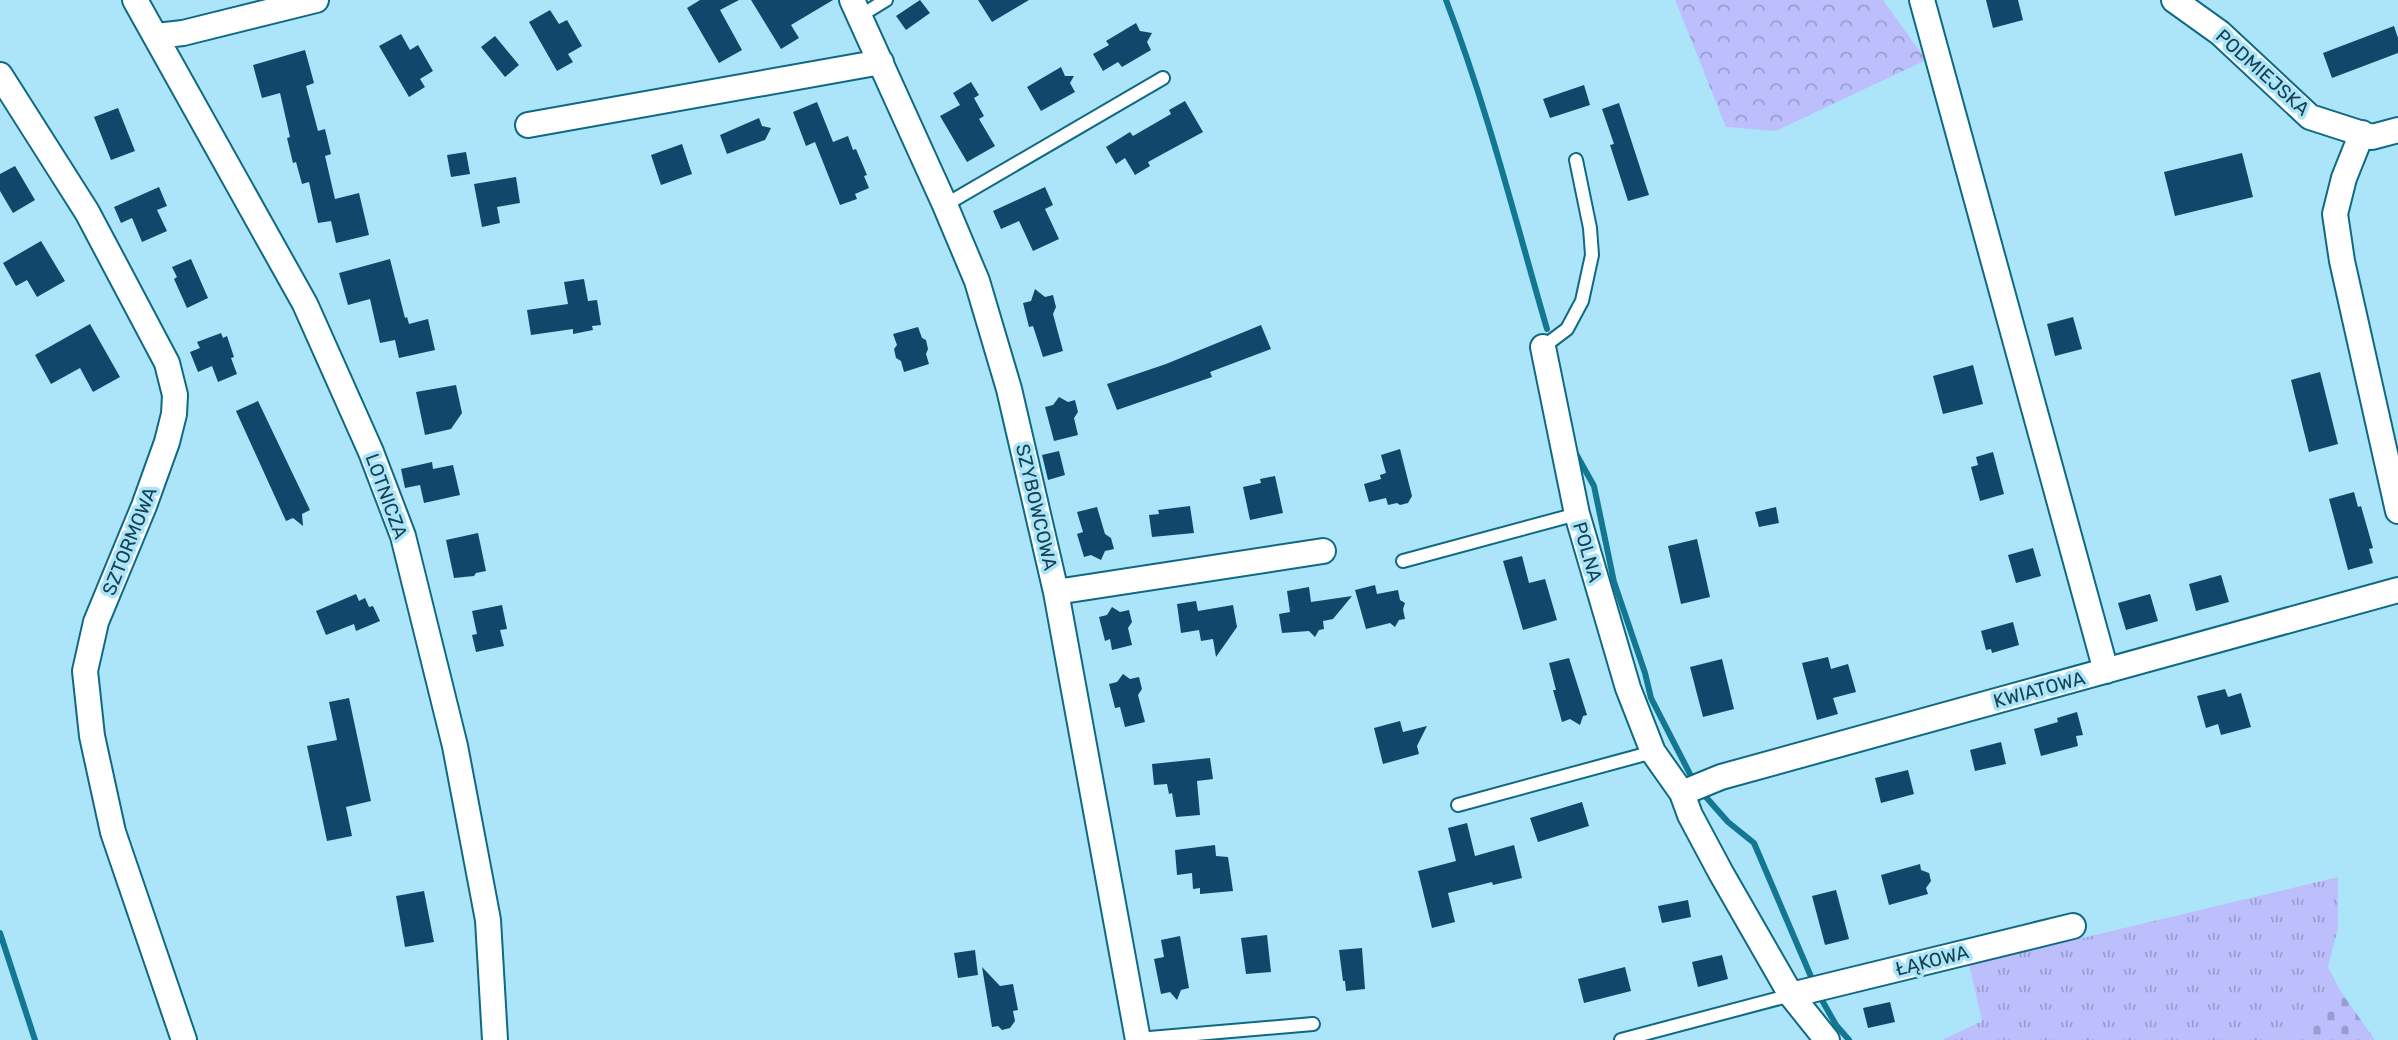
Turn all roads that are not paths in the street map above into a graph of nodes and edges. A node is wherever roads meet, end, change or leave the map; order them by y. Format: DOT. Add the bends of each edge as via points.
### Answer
graph roads {
  1 [pos="135,0"];
  2 [pos="316,0"];
  3 [pos="886,0"];
  4 [pos="1922,0"];
  5 [pos="2174,0"];
  6 [pos="856,8"];
  7 [pos="156,36"];
  8 [pos="881,62"];
  9 [pos="0,75"];
  10 [pos="1163,78"];
  11 [pos="528,125"];
  12 [pos="2398,130"];
  13 [pos="2362,134"];
  14 [pos="1576,160"];
  15 [pos="946,205"];
  16 [pos="1543,347"];
  17 [pos="2398,511"];
  18 [pos="1577,514"];
  19 [pos="1323,551"];
  20 [pos="1403,561"];
  21 [pos="2398,590"];
  22 [pos="1056,592"];
  23 [pos="2106,671"];
  24 [pos="1653,752"];
  25 [pos="1682,793"];
  26 [pos="1458,805"];
  27 [pos="2073,926"];
  28 [pos="1791,995"];
  29 [pos="1313,1024"];
  30 [pos="184,1040"];
  31 [pos="495,1040"];
  32 [pos="1138,1040"];
  33 [pos="1621,1040"];
  34 [pos="1827,1040"];
  1 -- 7 [label="street, LOTNICZA"];
  2 -- 7 [label="street"];
  3 -- 6 [label="lane"];
  4 -- 23 [label="street"];
  5 -- 13 [label="street, PODMIEJSKA" via="2220,33 2310,117"];
  6 -- 8 [label="street, SZYBOWCOWA"];
  7 -- 31 [label="street, LOTNICZA" via="305,304 403,536 455,746 488,920"];
  8 -- 11 [label="street"];
  8 -- 15 [label="street, SZYBOWCOWA"];
  9 -- 30 [label="street, SZTORMOWA" via="87,212 172,379 174,414 167,442 96,622 85,671 92,736 113,832"];
  10 -- 15 [label="lane"];
  12 -- 13 [label="street, PODMIEJSKA" via="2372,137"];
  13 -- 17 [label="street" via="2334,214"];
  14 -- 16 [label="lane" via="1592,255 1582,301 1567,330"];
  15 -- 22 [label="street, SZYBOWCOWA" via="977,281 1009,389"];
  16 -- 18 [label="street, POLNA"];
  18 -- 20 [label="lane"];
  18 -- 24 [label="street, POLNA" via="1628,688"];
  19 -- 22 [label="street"];
  21 -- 23 [label="street, KWIATOWA"];
  22 -- 32 [label="street, SZYBOWCOWA"];
  23 -- 25 [label="street, KWIATOWA" via="1721,777"];
  24 -- 25 [label="street, POLNA"];
  24 -- 26 [label="lane"];
  25 -- 28 [label="street, POLNA" via="1721,873"];
  27 -- 28 [label="street, ŁĄKOWA"];
  28 -- 33 [label="lane"];
  28 -- 34 [label="street, POLNA"];
  29 -- 32 [label="lane"];
}
